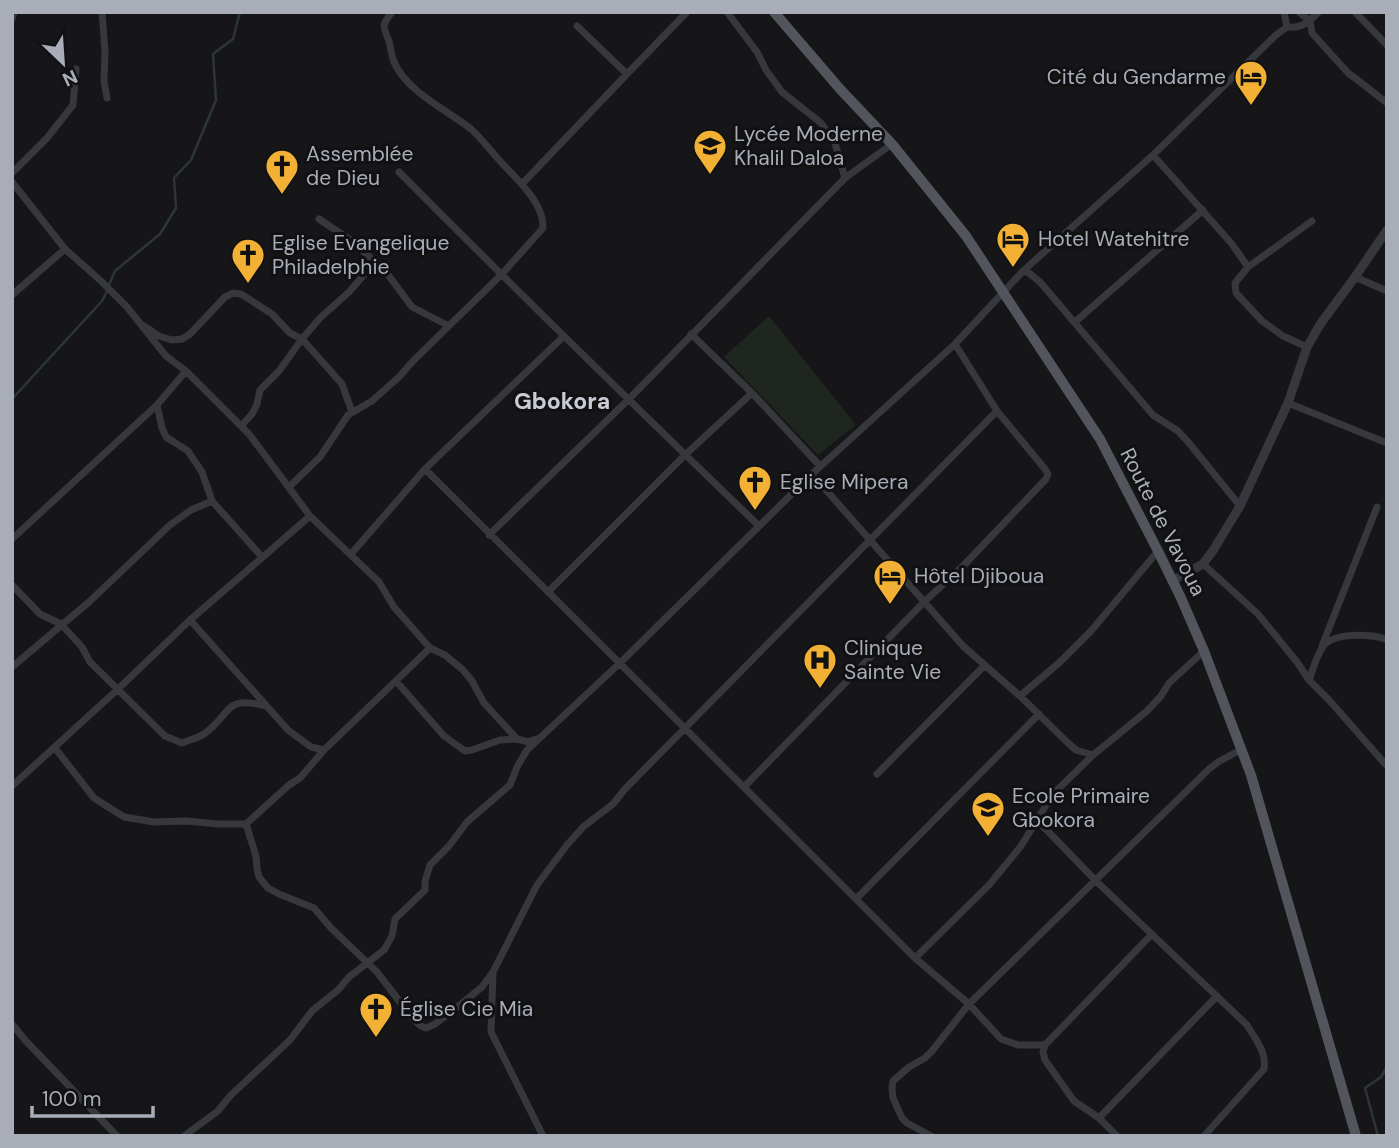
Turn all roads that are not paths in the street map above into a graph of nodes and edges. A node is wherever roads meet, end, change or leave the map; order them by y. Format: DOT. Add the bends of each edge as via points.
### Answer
graph roads {
  1 [pos="14,12"];
  2 [pos="102,12"];
  3 [pos="392,12"];
  4 [pos="687,12"];
  5 [pos="727,12"];
  6 [pos="774,12"];
  7 [pos="1284,12"];
  8 [pos="1299,12"];
  9 [pos="1319,12"];
  10 [pos="1355,12"];
  11 [pos="12,19"];
  12 [pos="1310,21"];
  13 [pos="577,26"];
  14 [pos="1287,27"];
  15 [pos="1387,45"];
  16 [pos="76,69"];
  17 [pos="627,74"];
  18 [pos="107,98"];
  19 [pos="1387,103"];
  20 [pos="892,144"];
  21 [pos="1153,155"];
  22 [pos="399,172"];
  23 [pos="12,173"];
  24 [pos="845,178"];
  25 [pos="12,182"];
  26 [pos="522,184"];
  27 [pos="1203,210"];
  28 [pos="319,219"];
  29 [pos="1312,221"];
  30 [pos="1387,230"];
  31 [pos="65,248"];
  32 [pos="375,262"];
  33 [pos="1248,267"];
  34 [pos="1023,271"];
  35 [pos="501,275"];
  36 [pos="1355,277"];
  37 [pos="1387,291"];
  38 [pos="1004,293"];
  39 [pos="12,295"];
  40 [pos="136,320"];
  41 [pos="1075,322"];
  42 [pos="449,326"];
  43 [pos="691,334"];
  44 [pos="563,337"];
  45 [pos="302,339"];
  46 [pos="955,344"];
  47 [pos="1307,347"];
  48 [pos="186,371"];
  49 [pos="752,393"];
  50 [pos="629,399"];
  51 [pos="1288,403"];
  52 [pos="157,405"];
  53 [pos="997,411"];
  54 [pos="352,412"];
  55 [pos="241,426"];
  56 [pos="1387,443"];
  57 [pos="685,455"];
  58 [pos="820,466"];
  59 [pos="425,470"];
  60 [pos="812,474"];
  61 [pos="289,487"];
  62 [pos="212,501"];
  63 [pos="1240,506"];
  64 [pos="1377,507"];
  65 [pos="310,516"];
  66 [pos="759,526"];
  67 [pos="489,535"];
  68 [pos="12,539"];
  69 [pos="870,541"];
  70 [pos="1158,551"];
  71 [pos="351,554"];
  72 [pos="262,557"];
  73 [pos="1203,564"];
  74 [pos="1172,581"];
  75 [pos="12,585"];
  76 [pos="548,592"];
  77 [pos="923,603"];
  78 [pos="190,620"];
  79 [pos="61,624"];
  80 [pos="1387,640"];
  81 [pos="1322,646"];
  82 [pos="430,648"];
  83 [pos="1203,651"];
  84 [pos="620,663"];
  85 [pos="984,666"];
  86 [pos="12,667"];
  87 [pos="1309,680"];
  88 [pos="396,681"];
  89 [pos="117,690"];
  90 [pos="1020,696"];
  91 [pos="266,706"];
  92 [pos="1038,714"];
  93 [pos="685,729"];
  94 [pos="543,736"];
  95 [pos="517,739"];
  96 [pos="55,748"];
  97 [pos="1242,749"];
  98 [pos="324,750"];
  99 [pos="1093,755"];
  100 [pos="1387,766"];
  101 [pos="877,774"];
  102 [pos="12,786"];
  103 [pos="744,787"];
  104 [pos="1038,821"];
  105 [pos="246,824"];
  106 [pos="1096,881"];
  107 [pos="857,898"];
  108 [pos="1152,934"];
  109 [pos="915,958"];
  110 [pos="368,964"];
  111 [pos="493,972"];
  112 [pos="1217,996"];
  113 [pos="969,1004"];
  114 [pos="12,1024"];
  115 [pos="1045,1045"];
  116 [pos="1099,1118"];
  117 [pos="117,1136"];
  118 [pos="184,1136"];
  119 [pos="544,1136"];
  120 [pos="931,1136"];
  121 [pos="1116,1136"];
  122 [pos="1204,1136"];
  123 [pos="1356,1136"];
  1 -- 11 [label="street"];
  2 -- 18 [label="street"];
  3 -- 26 [label="street" via="383,30 401,73 481,138"];
  4 -- 17 [label="street"];
  5 -- 24 [label="street" via="782,92 821,123 835,144"];
  6 -- 20 [label="main road, Route de Vavoua"];
  7 -- 14 [label="street"];
  8 -- 12 [label="street"];
  9 -- 12 [label="street"];
  10 -- 15 [label="street"];
  12 -- 14 [label="street"];
  12 -- 19 [label="street" via="1312,33 1349,75"];
  13 -- 17 [label="street"];
  14 -- 21 [label="street"];
  16 -- 23 [label="street" via="73,105"];
  17 -- 26 [label="street"];
  20 -- 24 [label="street"];
  20 -- 38 [label="main road, Route de Vavoua" via="966,236"];
  21 -- 27 [label="street"];
  21 -- 34 [label="street"];
  22 -- 35 [label="street"];
  24 -- 43 [label="street"];
  25 -- 31 [label="street"];
  26 -- 35 [label="street" via="543,219 543,228"];
  27 -- 33 [label="street"];
  27 -- 41 [label="street"];
  28 -- 32 [label="street"];
  29 -- 33 [label="street"];
  30 -- 36 [label="street"];
  31 -- 39 [label="street"];
  31 -- 40 [label="street"];
  32 -- 42 [label="street" via="412,307"];
  32 -- 45 [label="street"];
  33 -- 47 [label="street" via="1235,283 1236,293 1262,321"];
  34 -- 38 [label="street"];
  34 -- 41 [label="street" via="1040,282"];
  35 -- 42 [label="street"];
  35 -- 44 [label="street"];
  36 -- 37 [label="street"];
  36 -- 47 [label="street"];
  38 -- 46 [label="street"];
  38 -- 70 [label="main road, Route de Vavoua" via="1100,439"];
  40 -- 45 [label="street" via="159,336 182,339 233,293 272,314"];
  40 -- 48 [label="street" via="166,356"];
  41 -- 63 [label="street" via="1153,415 1189,443"];
  42 -- 54 [label="street" via="372,401"];
  43 -- 49 [label="street"];
  43 -- 50 [label="street"];
  44 -- 50 [label="street"];
  44 -- 59 [label="street"];
  45 -- 54 [label="street" via="342,384"];
  45 -- 55 [label="street" via="260,390 253,414"];
  46 -- 53 [label="street"];
  46 -- 58 [label="street"];
  47 -- 51 [label="street"];
  48 -- 52 [label="street"];
  48 -- 55 [label="street"];
  49 -- 57 [label="street"];
  49 -- 58 [label="street"];
  50 -- 57 [label="street"];
  50 -- 67 [label="street"];
  51 -- 56 [label="street"];
  51 -- 63 [label="street"];
  52 -- 62 [label="street" via="166,438 188,451 202,472"];
  52 -- 68 [label="street"];
  53 -- 69 [label="street"];
  53 -- 77 [label="street" via="1048,474"];
  54 -- 61 [label="street" via="320,457"];
  55 -- 61 [label="street"];
  57 -- 66 [label="street"];
  57 -- 76 [label="street"];
  58 -- 60 [label="street"];
  59 -- 67 [label="street"];
  59 -- 71 [label="street"];
  60 -- 66 [label="street"];
  60 -- 69 [label="street"];
  61 -- 65 [label="street"];
  62 -- 72 [label="street"];
  62 -- 79 [label="street" via="170,525"];
  63 -- 73 [label="street"];
  64 -- 81 [label="street"];
  65 -- 71 [label="street"];
  65 -- 72 [label="street"];
  66 -- 84 [label="street"];
  67 -- 76 [label="street"];
  69 -- 77 [label="street"];
  69 -- 93 [label="street"];
  70 -- 74 [label="main road, Route de Vavoua"];
  70 -- 90 [label="street" via="1088,635"];
  71 -- 82 [label="street"];
  72 -- 78 [label="street"];
  73 -- 74 [label="street"];
  73 -- 87 [label="street" via="1258,614"];
  74 -- 83 [label="main road, Route de Vavoua"];
  75 -- 79 [label="street" via="40,614"];
  76 -- 84 [label="street"];
  77 -- 85 [label="street"];
  77 -- 103 [label="street"];
  78 -- 89 [label="street"];
  78 -- 91 [label="street"];
  79 -- 86 [label="street"];
  79 -- 89 [label="street"];
  80 -- 81 [label="street" via="1366,635 1338,638"];
  81 -- 87 [label="street"];
  82 -- 88 [label="street"];
  82 -- 95 [label="street" via="463,670 484,703"];
  83 -- 97 [label="main road, Route de Vavoua"];
  83 -- 99 [label="street" via="1147,711"];
  84 -- 93 [label="street"];
  84 -- 94 [label="street"];
  85 -- 90 [label="street"];
  85 -- 101 [label="street"];
  87 -- 100 [label="street"];
  88 -- 95 [label="street" via="444,736 465,751"];
  88 -- 98 [label="street"];
  89 -- 91 [label="street" via="165,736 182,743 202,735 234,703"];
  89 -- 96 [label="street"];
  90 -- 92 [label="street"];
  91 -- 98 [label="street" via="288,730 311,747"];
  92 -- 99 [label="street" via="1076,750"];
  92 -- 107 [label="street"];
  93 -- 103 [label="street"];
  93 -- 111 [label="street" via="567,845 537,885"];
  94 -- 95 [label="street" via="528,742"];
  94 -- 110 [label="street" via="521,758 510,785 467,822 430,865 425,890 395,919 384,950"];
  96 -- 102 [label="street"];
  96 -- 105 [label="street" via="94,799 124,817"];
  97 -- 106 [label="street" via="1209,769"];
  97 -- 123 [label="main road, Route de Vavoua"];
  98 -- 105 [label="street" via="300,778"];
  99 -- 104 [label="street" via="1054,794"];
  103 -- 107 [label="street"];
  104 -- 106 [label="street"];
  104 -- 109 [label="street" via="989,886"];
  105 -- 110 [label="street" via="259,877 268,888 314,908"];
  106 -- 108 [label="street"];
  106 -- 113 [label="street"];
  107 -- 109 [label="street"];
  108 -- 112 [label="street"];
  108 -- 115 [label="street"];
  109 -- 113 [label="street"];
  110 -- 111 [label="street" via="413,1019 426,1028 456,1009"];
  110 -- 118 [label="street" via="312,1011 290,1040 218,1111"];
  111 -- 119 [label="street" via="491,1032"];
  112 -- 116 [label="street"];
  112 -- 122 [label="street" via="1247,1025 1266,1062"];
  113 -- 115 [label="street" via="1001,1039 1018,1045"];
  113 -- 120 [label="street" via="932,1051 893,1082 893,1098 902,1118"];
  114 -- 117 [label="street"];
  115 -- 116 [label="street" via="1045,1060 1074,1101"];
  116 -- 121 [label="street"];
}
